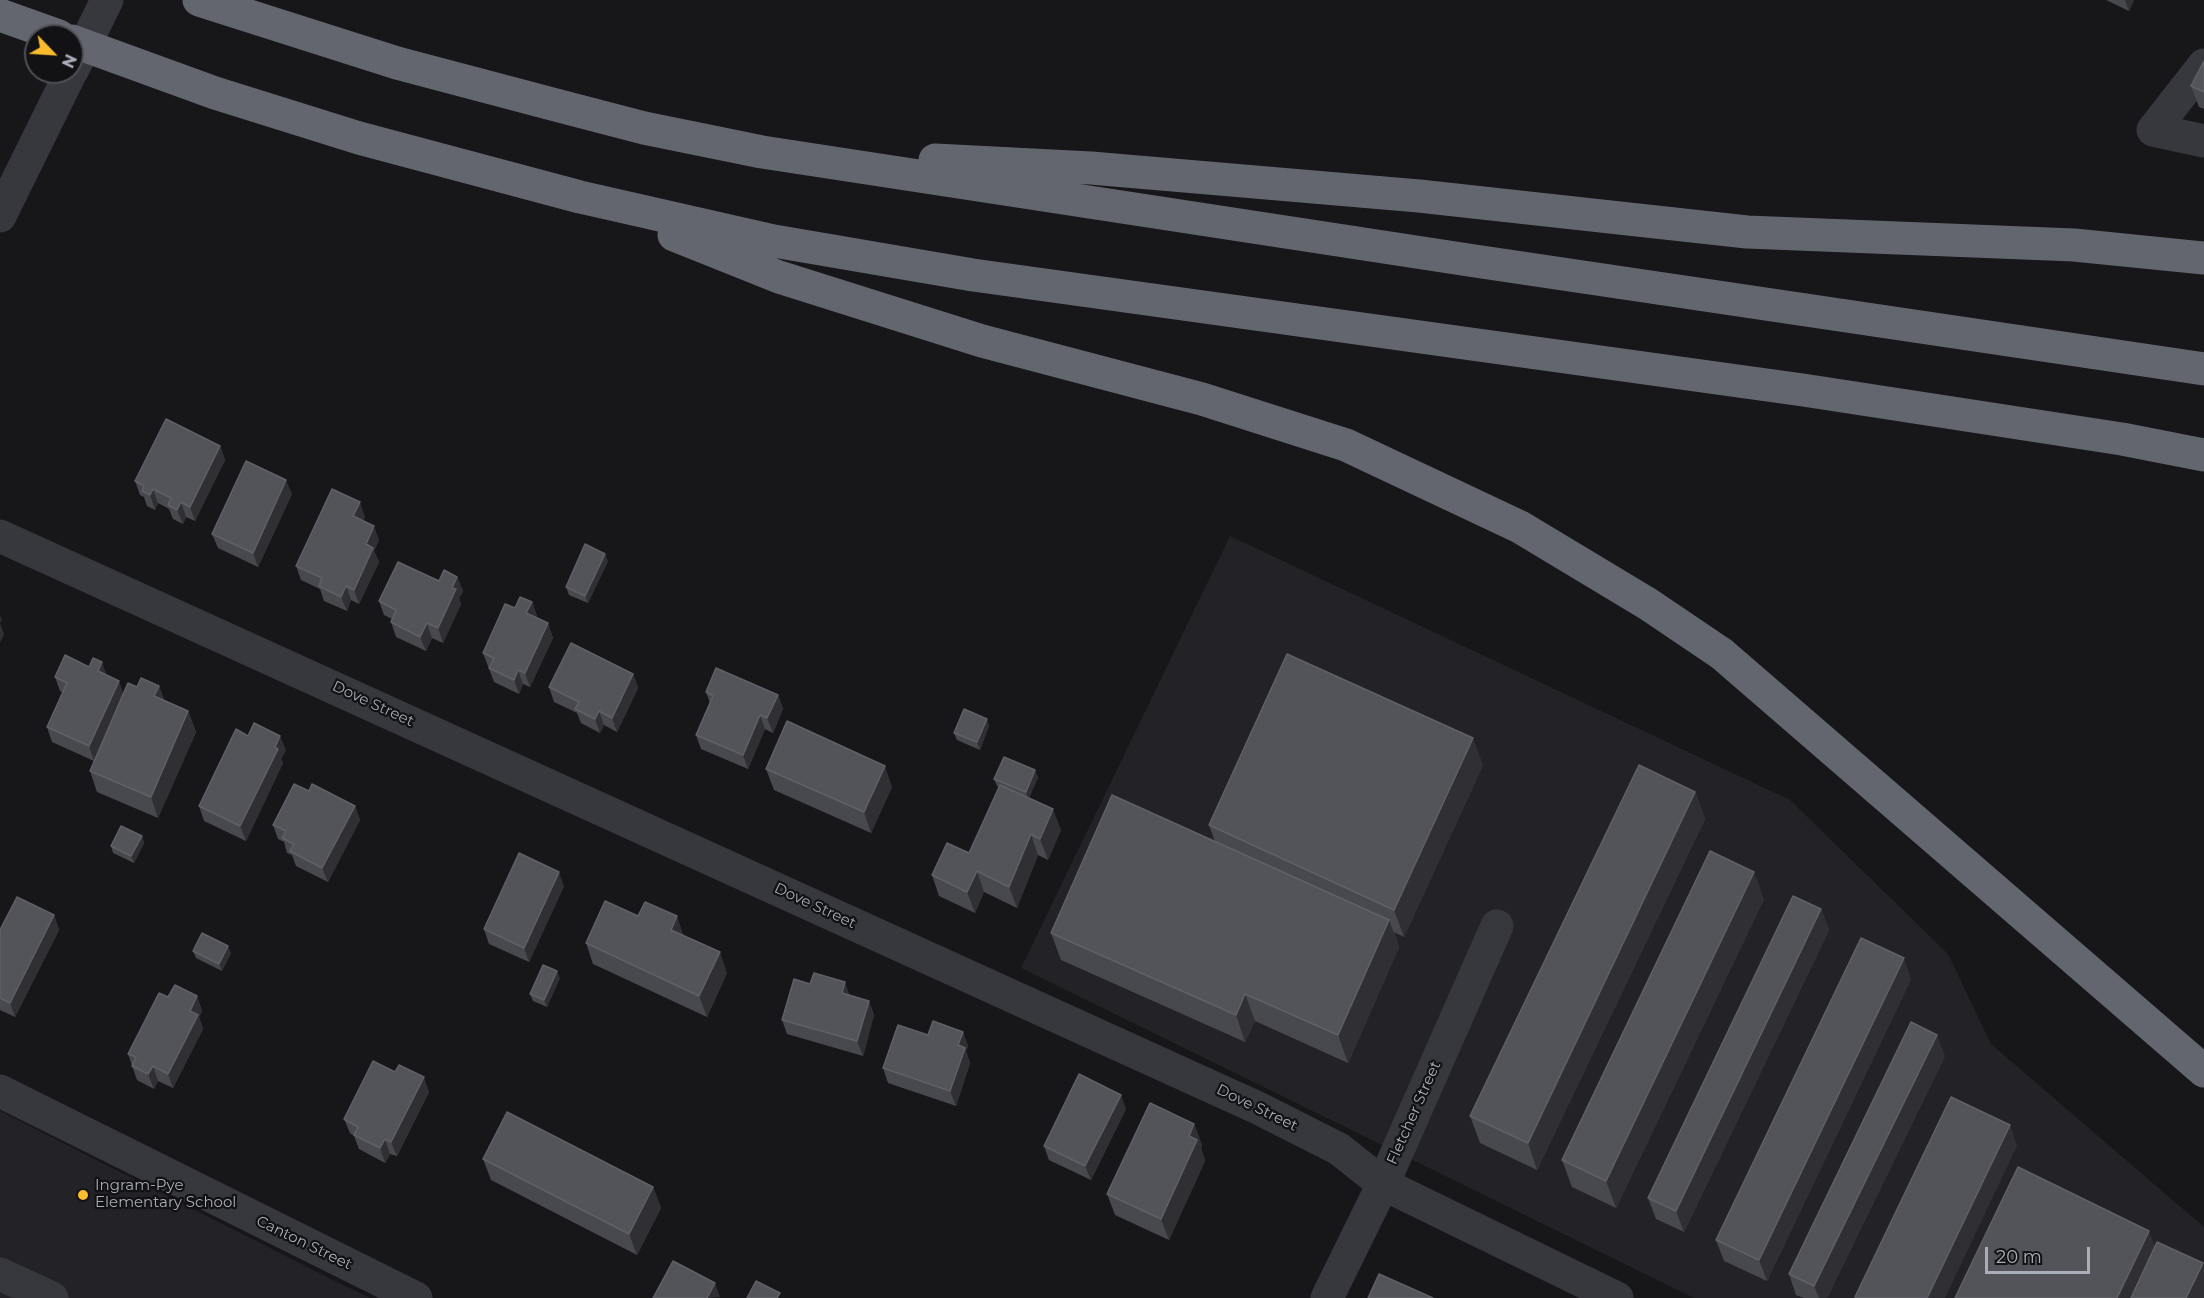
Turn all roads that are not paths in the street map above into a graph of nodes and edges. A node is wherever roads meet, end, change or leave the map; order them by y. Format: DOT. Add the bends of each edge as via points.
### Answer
graph roads {
  1 [pos="107,0"];
  2 [pos="198,0"];
  3 [pos="0,15"];
  4 [pos="25,24"];
  5 [pos="84,45"];
  6 [pos="84,47"];
  7 [pos="2204,65"];
  8 [pos="66,84"];
  9 [pos="2204,141"];
  10 [pos="762,152"];
  11 [pos="580,197"];
  12 [pos="0,216"];
  13 [pos="2204,258"];
  14 [pos="2204,369"];
  15 [pos="2204,455"];
  16 [pos="0,536"];
  17 [pos="1497,926"];
  18 [pos="2204,1071"];
  19 [pos="0,1091"];
  20 [pos="1383,1184"];
  21 [pos="0,1274"];
  22 [pos="377,1289"];
  23 [pos="52,1298"];
  24 [pos="416,1298"];
  25 [pos="1327,1298"];
  26 [pos="1617,1298"];
  1 -- 6 [label="street"];
  2 -- 10 [label="highway" via="397,63 552,105"];
  3 -- 4 [label="highway"];
  5 -- 11 [label="highway" via="215,93 359,138"];
  7 -- 9 [label="street" via="2153,130"];
  8 -- 12 [label="street"];
  10 -- 13 [label="highway" via="1091,168 1419,196 1746,232 2074,246"];
  10 -- 14 [label="highway"];
  11 -- 15 [label="highway" via="774,241 973,275 1803,390 2122,438"];
  11 -- 18 [label="highway" via="779,276 982,341 1202,399 1346,445 1520,527 1722,654"];
  16 -- 20 [label="street, Dove Street" via="1258,1108 1339,1149"];
  17 -- 20 [label="street, Fletcher Street"];
  19 -- 22 [label="street, Canton Street"];
  20 -- 25 [label="street, Fletcher Street"];
  20 -- 26 [label="street, Dove Street"];
  21 -- 23 [label="street"];
  22 -- 24 [label="street, Canton Street"];
}
